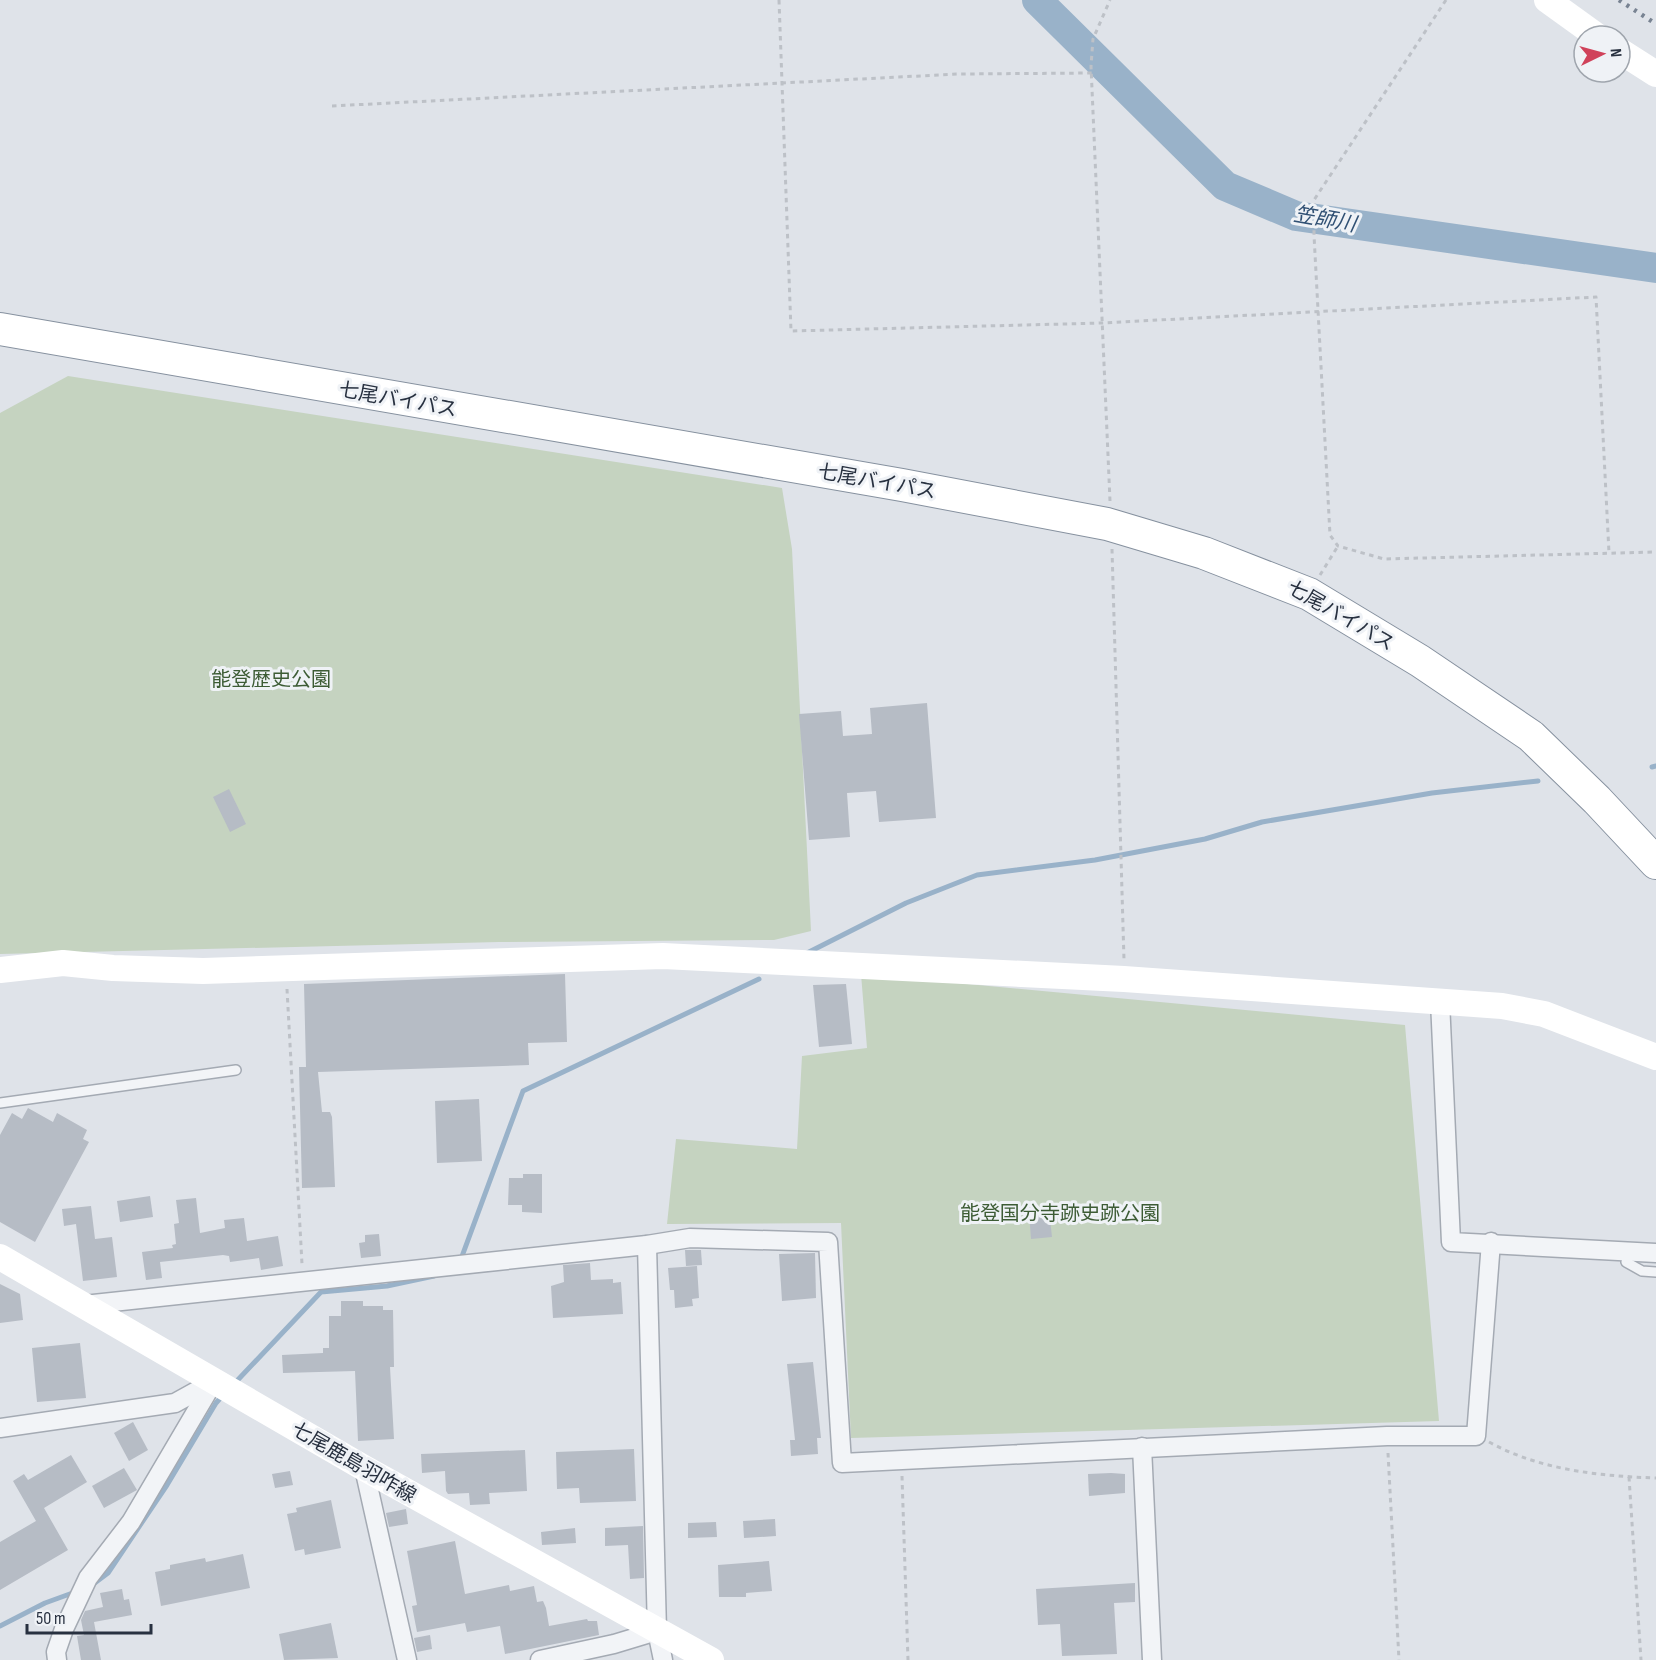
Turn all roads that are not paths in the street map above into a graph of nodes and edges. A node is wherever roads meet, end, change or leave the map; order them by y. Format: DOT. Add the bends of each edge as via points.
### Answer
graph roads {
  1 [pos="1547,0"];
  2 [pos="1580,24"];
  3 [pos="1632,59"];
  4 [pos="1656,74"];
  5 [pos="0,329"];
  6 [pos="1656,863"];
  7 [pos="0,970"];
  8 [pos="1440,1001"];
  9 [pos="1656,1057"];
  10 [pos="236,1070"];
  11 [pos="0,1103"];
  12 [pos="1491,1242"];
  13 [pos="647,1245"];
  14 [pos="1656,1253"];
  15 [pos="0,1257"];
  16 [pos="1626,1257"];
  17 [pos="1656,1264"];
  18 [pos="1656,1272"];
  19 [pos="84,1305"];
  20 [pos="224,1387"];
  21 [pos="0,1428"];
  22 [pos="1142,1447"];
  23 [pos="363,1468"];
  24 [pos="657,1630"];
  25 [pos="57,1660"];
  26 [pos="407,1660"];
  27 [pos="540,1660"];
  28 [pos="663,1660"];
  29 [pos="711,1660"];
  30 [pos="1152,1660"];
  1 -- 2 [label="street"];
  3 -- 4 [label="street"];
  5 -- 6 [label="highway, 七尾バイパス" via="902,485 1112,525 1204,553 1309,594 1420,661 1531,736"];
  7 -- 8 [label="street" via="63,963 202,971 663,956 1124,979"];
  8 -- 9 [label="street" via="1544,1014"];
  8 -- 12 [label="street" via="1451,1242"];
  10 -- 11 [label="lane"];
  12 -- 16 [label="street"];
  12 -- 22 [label="street" via="1476,1436"];
  13 -- 19 [label="street"];
  13 -- 22 [label="street" via="690,1238 828,1242 842,1463"];
  13 -- 24 [label="street"];
  14 -- 16 [label="street"];
  15 -- 19 [label="street, 七尾鹿島羽咋線"];
  16 -- 17 [label="street"];
  16 -- 18 [label="lane" via="1642,1271"];
  19 -- 20 [label="street, 七尾鹿島羽咋線"];
  20 -- 21 [label="street" via="175,1403"];
  20 -- 23 [label="street, 七尾鹿島羽咋線"];
  20 -- 25 [label="street" via="88,1578 64,1629"];
  22 -- 30 [label="street"];
  23 -- 24 [label="street, 七尾鹿島羽咋線"];
  23 -- 26 [label="street"];
  24 -- 27 [label="street"];
  24 -- 28 [label="street"];
  24 -- 29 [label="street, 七尾鹿島羽咋線"];
}
